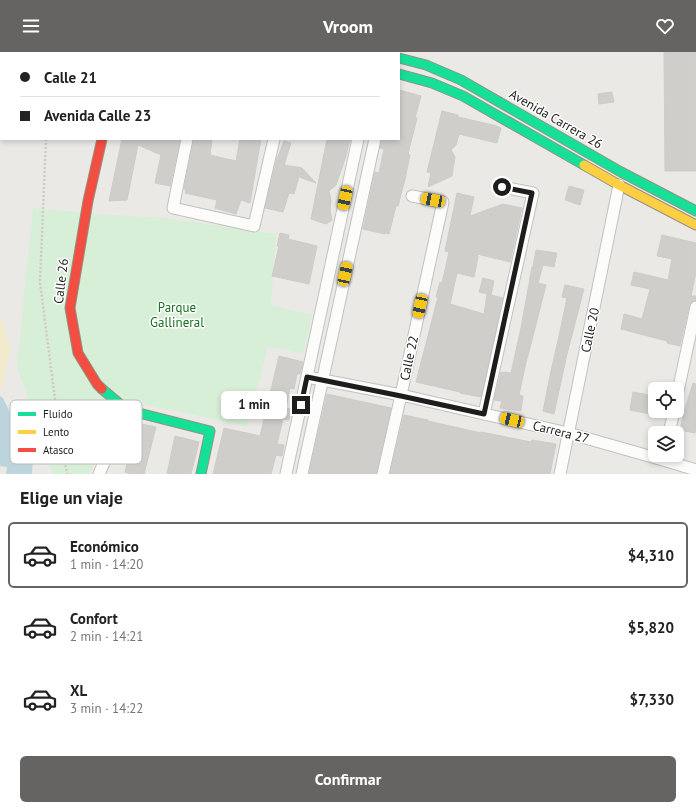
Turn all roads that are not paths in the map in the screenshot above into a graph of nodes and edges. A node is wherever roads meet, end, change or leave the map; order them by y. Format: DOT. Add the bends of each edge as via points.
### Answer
graph roads {
  1 [pos="400,58"];
  2 [pos="400,74"];
  3 [pos="102,140"];
  4 [pos="187,140"];
  5 [pos="274,140"];
  6 [pos="358,140"];
  7 [pos="375,140"];
  8 [pos="619,185"];
  9 [pos="502,187"];
  10 [pos="412,196"];
  11 [pos="696,211"];
  12 [pos="696,225"];
  13 [pos="696,307"];
  14 [pos="307,377"];
  15 [pos="322,380"];
  16 [pos="680,382"];
  17 [pos="401,396"];
  18 [pos="115,400"];
  19 [pos="142,414"];
  20 [pos="484,414"];
  21 [pos="568,433"];
  22 [pos="648,453"];
  23 [pos="676,462"];
  24 [pos="103,464"];
  25 [pos="696,470"];
  26 [pos="99,474"];
  27 [pos="201,474"];
  28 [pos="286,474"];
  29 [pos="302,474"];
  30 [pos="382,474"];
  31 [pos="560,474"];
  1 -- 11 [label="main road, Avenida Carrera 26" via="452,75"];
  2 -- 8 [label="main road, Avenida Carrera 26" via="432,83 463,96"];
  3 -- 18 [label="main road, Calle 26" via="70,308 78,353 97,384"];
  4 -- 5 [label="street" via="173,208 254,226"];
  6 -- 14 [label="street"];
  7 -- 15 [label="street"];
  8 -- 12 [label="main road, Avenida Carrera 26"];
  8 -- 21 [label="street, Calle 20"];
  9 -- 20 [label="street" via="532,193"];
  10 -- 17 [label="street, Calle 22" via="443,202"];
  13 -- 16 [label="street"];
  14 -- 15 [label="street, Carrera 27"];
  14 -- 28 [label="street"];
  15 -- 17 [label="street, Carrera 27"];
  15 -- 29 [label="street"];
  17 -- 20 [label="street, Carrera 27"];
  17 -- 30 [label="street, Calle 22"];
  19 -- 27 [label="main road" via="210,431"];
  20 -- 21 [label="street, Carrera 27"];
  21 -- 22 [label="street, Carrera 27"];
  21 -- 31 [label="street, Calle 20"];
  23 -- 25 [label="street, Carrera 27"];
  24 -- 26 [label="street"];
}
